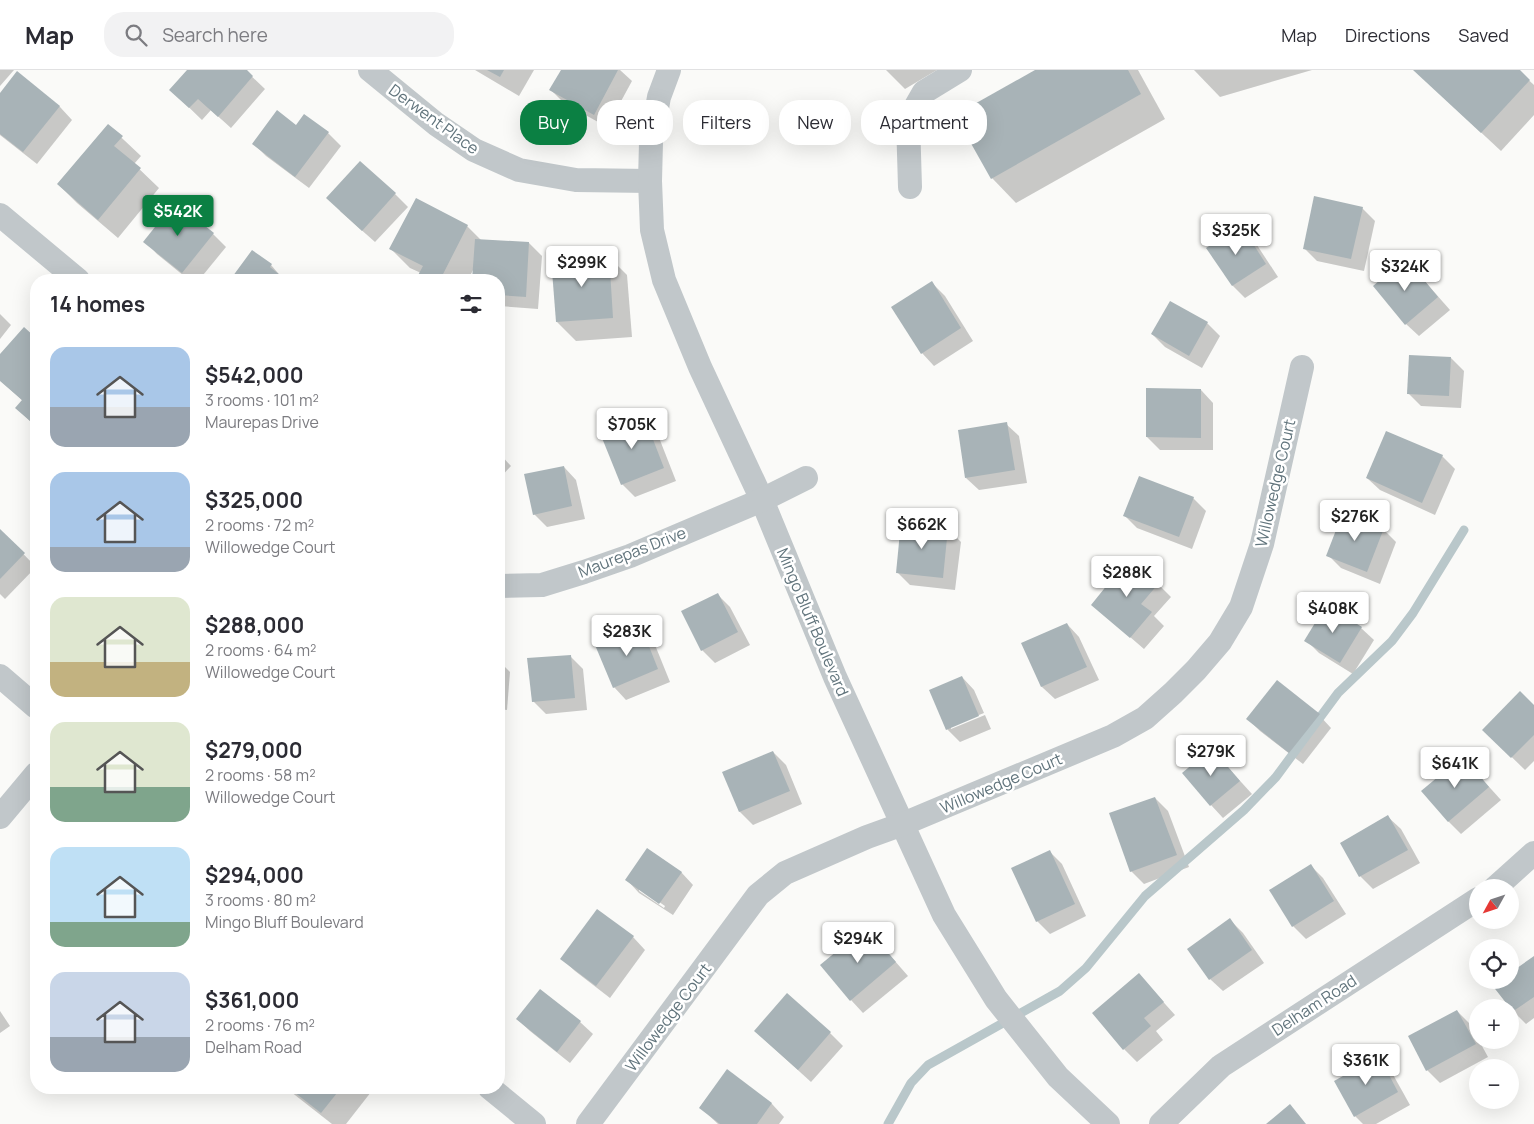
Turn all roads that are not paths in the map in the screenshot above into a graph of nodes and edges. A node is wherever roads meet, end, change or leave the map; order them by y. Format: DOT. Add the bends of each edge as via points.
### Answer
graph roads {
  1 [pos="370,70"];
  2 [pos="669,70"];
  3 [pos="960,70"];
  4 [pos="650,181"];
  5 [pos="910,186"];
  6 [pos="0,215"];
  7 [pos="71,274"];
  8 [pos="1302,367"];
  9 [pos="806,478"];
  10 [pos="762,500"];
  11 [pos="505,586"];
  12 [pos="0,676"];
  13 [pos="30,702"];
  14 [pos="30,781"];
  15 [pos="0,817"];
  16 [pos="903,824"];
  17 [pos="1534,853"];
  18 [pos="1505,879"];
  19 [pos="1469,905"];
  20 [pos="497,1094"];
  21 [pos="534,1124"];
  22 [pos="588,1124"];
  23 [pos="1108,1124"];
  24 [pos="1161,1124"];
  1 -- 4 [label="street, Derwent Place" via="436,124 474,150 518,170 576,180"];
  2 -- 4 [label="street, Mingo Bluff Boulevard" via="659,97 651,142"];
  3 -- 5 [label="street" via="924,92 908,120"];
  4 -- 10 [label="street, Mingo Bluff Boulevard" via="652,230 664,280 700,367"];
  6 -- 7 [label="street"];
  8 -- 16 [label="street, Willowedge Court" via="1262,544 1241,607 1208,656 1145,718 1113,736"];
  9 -- 10 [label="street, Maurepas Drive"];
  10 -- 11 [label="street, Maurepas Drive" via="584,572 542,585"];
  10 -- 16 [label="street, Mingo Bluff Boulevard" via="835,677"];
  12 -- 13 [label="street"];
  14 -- 15 [label="street"];
  16 -- 22 [label="street, Willowedge Court" via="785,874 758,895"];
  16 -- 23 [label="street, Mingo Bluff Boulevard" via="944,914 996,999 1058,1077"];
  17 -- 18 [label="street"];
  19 -- 24 [label="street, Delham Road" via="1221,1066"];
  20 -- 21 [label="street"];
}
